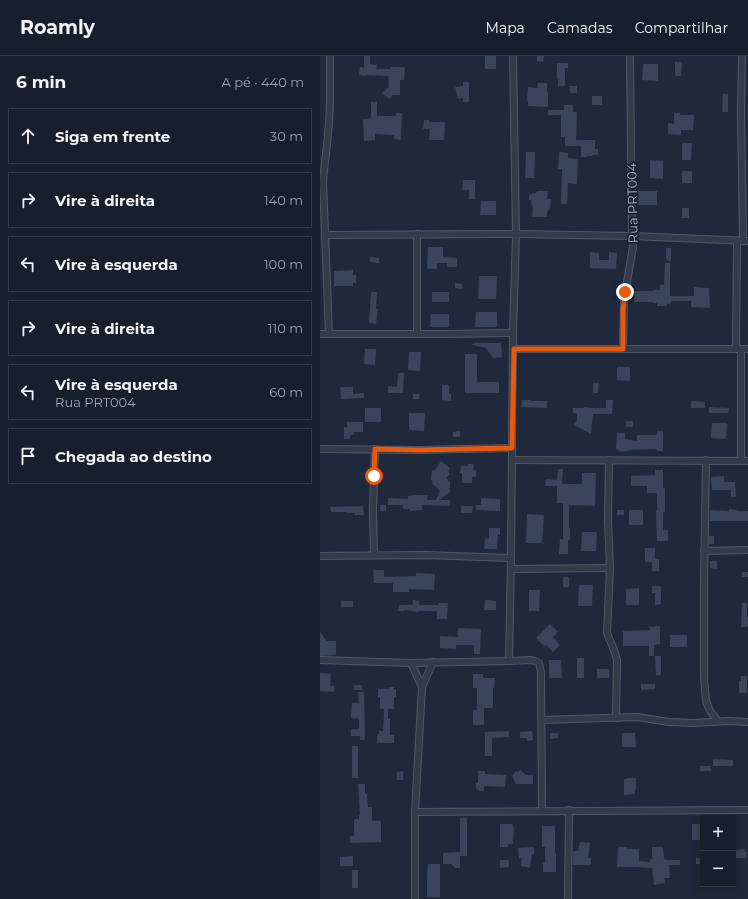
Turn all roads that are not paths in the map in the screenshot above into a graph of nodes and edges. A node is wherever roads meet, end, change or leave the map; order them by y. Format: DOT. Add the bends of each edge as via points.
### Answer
graph roads {
  1 [pos="330,56"];
  2 [pos="513,56"];
  3 [pos="630,56"];
  4 [pos="742,56"];
  5 [pos="745,155"];
  6 [pos="322,162"];
  7 [pos="417,234"];
  8 [pos="516,234"];
  9 [pos="325,235"];
  10 [pos="632,236"];
  11 [pos="743,241"];
  12 [pos="323,250"];
  13 [pos="513,333"];
  14 [pos="320,334"];
  15 [pos="329,334"];
  16 [pos="417,334"];
  17 [pos="514,349"];
  18 [pos="623,349"];
  19 [pos="742,349"];
  20 [pos="512,448"];
  21 [pos="320,449"];
  22 [pos="375,449"];
  23 [pos="512,460"];
  24 [pos="609,460"];
  25 [pos="706,460"];
  26 [pos="745,461"];
  27 [pos="748,550"];
  28 [pos="704,551"];
  29 [pos="374,555"];
  30 [pos="320,556"];
  31 [pos="511,558"];
  32 [pos="610,568"];
  33 [pos="511,569"];
  34 [pos="320,660"];
  35 [pos="509,661"];
  36 [pos="433,662"];
  37 [pos="411,663"];
  38 [pos="422,687"];
  39 [pos="710,711"];
  40 [pos="616,718"];
  41 [pos="542,720"];
  42 [pos="718,721"];
  43 [pos="706,722"];
  44 [pos="748,722"];
  45 [pos="542,810"];
  46 [pos="569,810"];
  47 [pos="748,810"];
  48 [pos="415,812"];
  49 [pos="415,899"];
  50 [pos="568,899"];
  1 -- 6 [label="street" via="329,126"];
  2 -- 8 [label="street"];
  3 -- 10 [label="street, Rua PRT004"];
  4 -- 5 [label="street" via="741,112"];
  5 -- 11 [label="street"];
  6 -- 9 [label="street"];
  7 -- 8 [label="street"];
  7 -- 9 [label="street"];
  7 -- 16 [label="street"];
  8 -- 10 [label="street"];
  8 -- 13 [label="street"];
  9 -- 12 [label="street"];
  10 -- 11 [label="street"];
  10 -- 18 [label="street, Rua PRT004" via="633,247 623,310"];
  11 -- 19 [label="street"];
  12 -- 15 [label="street"];
  13 -- 16 [label="street"];
  13 -- 17 [label="street"];
  14 -- 15 [label="street"];
  15 -- 16 [label="street"];
  17 -- 18 [label="street"];
  17 -- 20 [label="street"];
  18 -- 19 [label="street"];
  19 -- 26 [label="street"];
  20 -- 22 [label="street"];
  20 -- 23 [label="street"];
  21 -- 22 [label="street"];
  22 -- 29 [label="street"];
  23 -- 24 [label="street"];
  23 -- 31 [label="street"];
  24 -- 25 [label="street"];
  24 -- 32 [label="street"];
  25 -- 26 [label="street"];
  25 -- 28 [label="street"];
  27 -- 28 [label="street"];
  28 -- 39 [label="street" via="704,677 706,700"];
  29 -- 30 [label="street"];
  29 -- 31 [label="street"];
  31 -- 33 [label="street"];
  32 -- 33 [label="street"];
  32 -- 40 [label="street" via="607,633 617,660"];
  33 -- 35 [label="street"];
  34 -- 37 [label="street"];
  35 -- 36 [label="street"];
  35 -- 41 [label="street" via="530,660 540,666"];
  36 -- 37 [label="street"];
  36 -- 38 [label="street"];
  37 -- 38 [label="street"];
  38 -- 48 [label="street"];
  39 -- 42 [label="street"];
  39 -- 43 [label="street"];
  40 -- 41 [label="street"];
  40 -- 43 [label="street"];
  41 -- 45 [label="street"];
  42 -- 43 [label="street"];
  42 -- 44 [label="street"];
  45 -- 46 [label="street"];
  45 -- 48 [label="street"];
  46 -- 47 [label="street"];
  46 -- 50 [label="street"];
  48 -- 49 [label="street"];
}
